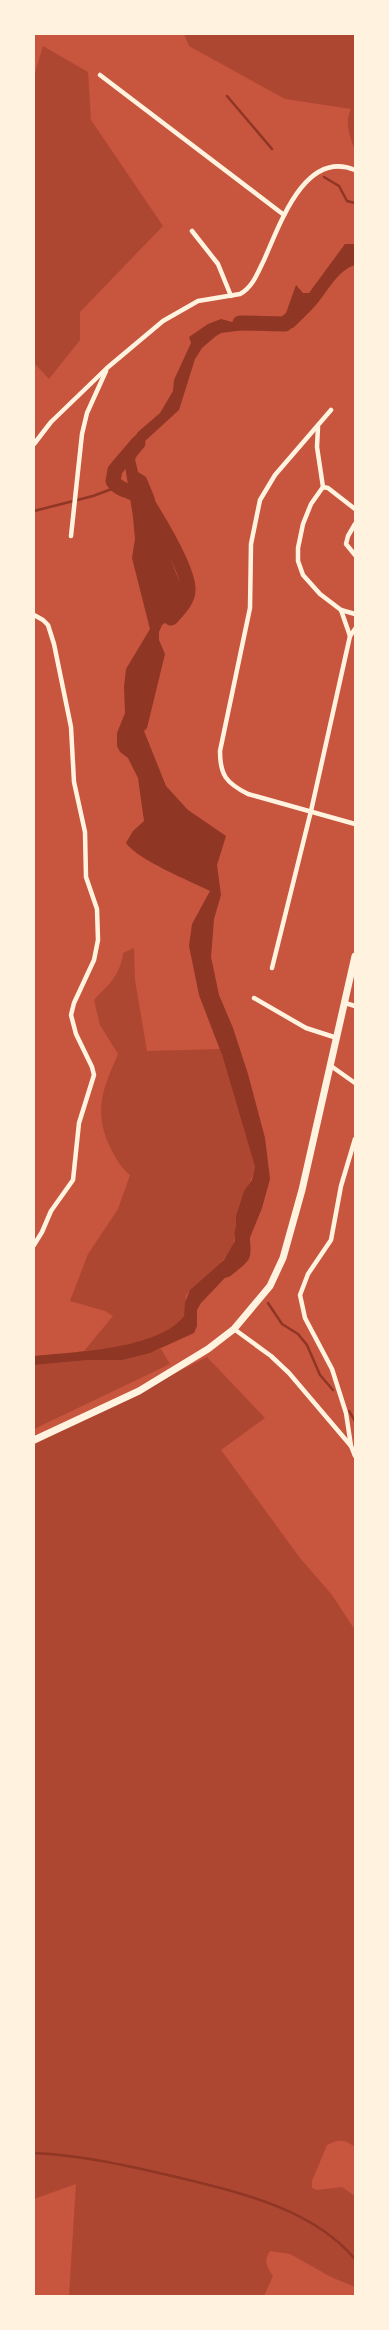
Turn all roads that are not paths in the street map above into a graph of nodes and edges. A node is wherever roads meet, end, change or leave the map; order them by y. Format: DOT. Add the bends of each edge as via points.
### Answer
graph roads {
  1 [pos="100,75"];
  2 [pos="355,170"];
  3 [pos="284,215"];
  4 [pos="192,231"];
  5 [pos="231,296"];
  6 [pos="107,368"];
  7 [pos="331,410"];
  8 [pos="318,426"];
  9 [pos="34,444"];
  10 [pos="324,487"];
  11 [pos="355,509"];
  12 [pos="355,524"];
  13 [pos="71,536"];
  14 [pos="355,555"];
  15 [pos="341,610"];
  16 [pos="355,614"];
  17 [pos="34,615"];
  18 [pos="355,629"];
  19 [pos="350,636"];
  20 [pos="310,811"];
  21 [pos="355,824"];
  22 [pos="355,956"];
  23 [pos="272,968"];
  24 [pos="254,998"];
  25 [pos="345,1003"];
  26 [pos="355,1006"];
  27 [pos="338,1038"];
  28 [pos="331,1066"];
  29 [pos="355,1083"];
  30 [pos="355,1139"];
  31 [pos="34,1245"];
  32 [pos="234,1329"];
  33 [pos="34,1440"];
  34 [pos="351,1446"];
  35 [pos="355,1456"];
  1 -- 3 [label="street"];
  2 -- 3 [label="street" via="331,165 311,176"];
  3 -- 5 [label="street" via="251,284 246,291"];
  4 -- 5 [label="street" via="218,264"];
  5 -- 6 [label="street" via="208,298 187,305"];
  6 -- 9 [label="street" via="50,422"];
  6 -- 13 [label="street" via="87,413"];
  7 -- 8 [label="street"];
  8 -- 10 [label="street" via="317,447"];
  8 -- 20 [label="street" via="275,475 260,500 251,544 250,608 220,751 220,767 234,787"];
  10 -- 11 [label="street"];
  10 -- 15 [label="street" via="311,504 303,524 298,561 302,575"];
  12 -- 14 [label="street" via="346,544"];
  15 -- 16 [label="street"];
  15 -- 19 [label="street"];
  17 -- 31 [label="street" via="48,625 54,644 71,727 72,766 85,832 86,877 99,925 94,960 71,1015 94,1075 79,1123 75,1171 71,1184 51,1211"];
  18 -- 19 [label="street"];
  19 -- 20 [label="street"];
  20 -- 21 [label="street"];
  20 -- 23 [label="street"];
  22 -- 25 [label="main road"];
  24 -- 27 [label="street" via="306,1028"];
  25 -- 26 [label="street"];
  25 -- 27 [label="main road"];
  27 -- 28 [label="main road"];
  28 -- 29 [label="street"];
  28 -- 32 [label="main road" via="283,1258 270,1286"];
  30 -- 34 [label="street" via="341,1186 331,1240 308,1274 300,1295 305,1318 332,1369 346,1413"];
  32 -- 33 [label="main road" via="208,1349 139,1391"];
  32 -- 34 [label="street" via="289,1373"];
  34 -- 35 [label="street"];
}
